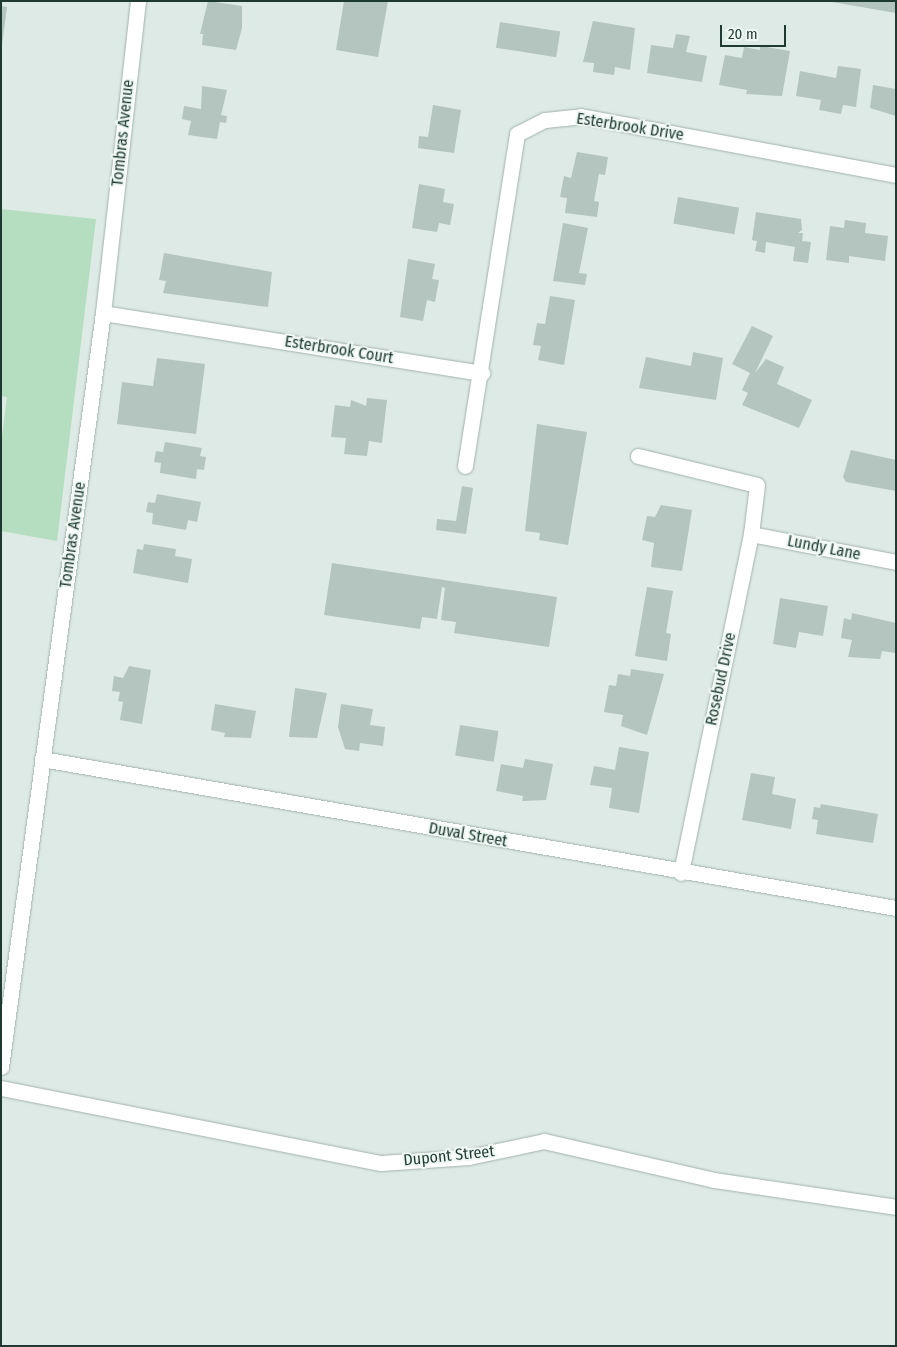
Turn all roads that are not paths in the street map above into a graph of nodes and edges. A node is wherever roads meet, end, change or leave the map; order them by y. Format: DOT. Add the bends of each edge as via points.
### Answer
graph roads {
  1 [pos="138,1"];
  2 [pos="896,175"];
  3 [pos="104,313"];
  4 [pos="482,373"];
  5 [pos="638,456"];
  6 [pos="464,466"];
  7 [pos="751,534"];
  8 [pos="896,562"];
  9 [pos="42,759"];
  10 [pos="681,873"];
  11 [pos="896,908"];
  12 [pos="1,1067"];
  13 [pos="1,1088"];
  14 [pos="896,1207"];
  1 -- 3 [label="street, Tombras Avenue"];
  2 -- 4 [label="street, Esterbrook Drive" via="581,116 545,120 517,134"];
  3 -- 4 [label="street, Esterbrook Court"];
  3 -- 9 [label="street, Tombras Avenue"];
  4 -- 6 [label="street"];
  5 -- 7 [label="street, Rosebud Drive" via="757,485"];
  7 -- 8 [label="street, Lundy Lane"];
  7 -- 10 [label="street, Rosebud Drive"];
  9 -- 10 [label="street, Duval Street"];
  9 -- 12 [label="street, Tombras Avenue"];
  10 -- 11 [label="street, Duval Street"];
  13 -- 14 [label="street, Dupont Street" via="381,1163 469,1157 544,1141 714,1180"];
}
